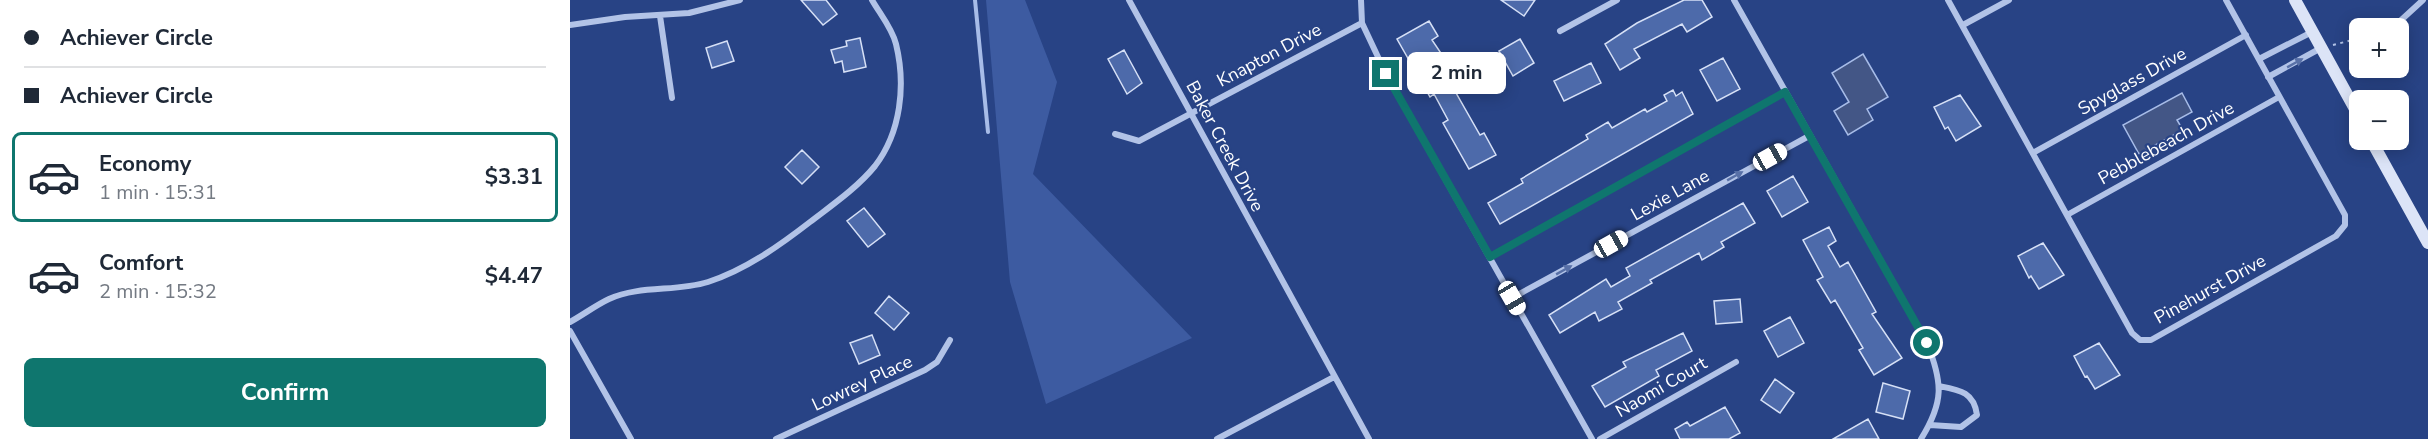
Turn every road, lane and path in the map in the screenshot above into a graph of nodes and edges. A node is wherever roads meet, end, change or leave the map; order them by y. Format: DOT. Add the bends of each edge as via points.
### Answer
graph roads {
  1 [pos="740,0"];
  2 [pos="872,0"];
  3 [pos="1129,0"];
  4 [pos="1361,0"];
  5 [pos="1617,0"];
  6 [pos="1734,0"];
  7 [pos="1948,0"];
  8 [pos="2009,0"];
  9 [pos="2226,0"];
  10 [pos="2295,0"];
  11 [pos="2422,0"];
  12 [pos="660,16"];
  13 [pos="2403,18"];
  14 [pos="1362,24"];
  15 [pos="570,25"];
  16 [pos="1963,25"];
  17 [pos="1560,31"];
  18 [pos="2312,32"];
  19 [pos="2246,35"];
  20 [pos="2349,41"];
  21 [pos="2321,48"];
  22 [pos="2259,59"];
  23 [pos="2268,77"];
  24 [pos="1785,92"];
  25 [pos="2279,97"];
  26 [pos="672,98"];
  27 [pos="2349,98"];
  28 [pos="1191,114"];
  29 [pos="1115,134"];
  30 [pos="1809,136"];
  31 [pos="2377,150"];
  32 [pos="2033,153"];
  33 [pos="2067,215"];
  34 [pos="2428,243"];
  35 [pos="1490,257"];
  36 [pos="1512,298"];
  37 [pos="570,322"];
  38 [pos="570,331"];
  39 [pos="950,340"];
  40 [pos="1736,362"];
  41 [pos="1334,377"];
  42 [pos="1939,386"];
  43 [pos="1930,425"];
  44 [pos="631,439"];
  45 [pos="776,439"];
  46 [pos="1217,439"];
  47 [pos="1369,439"];
  48 [pos="1592,439"];
  49 [pos="1600,439"];
  50 [pos="1921,439"];
  1 -- 12 [label="street"];
  2 -- 37 [label="street" via="895,43 900,93 893,132 874,166 787,240 734,272 706,282 610,298"];
  3 -- 28 [label="street, Baker Creek Drive"];
  4 -- 14 [label="street"];
  5 -- 17 [label="street"];
  6 -- 24 [label="street"];
  7 -- 16 [label="street, Pinehurst Drive"];
  8 -- 16 [label="street"];
  9 -- 19 [label="street, Pinehurst Drive"];
  10 -- 18 [label="main road"];
  11 -- 13 [label="street"];
  12 -- 15 [label="street"];
  12 -- 26 [label="street"];
  14 -- 28 [label="street, Knapton Drive"];
  14 -- 35 [label="street" via="1386,74"];
  16 -- 32 [label="street, Pinehurst Drive"];
  18 -- 21 [label="main road"];
  18 -- 22 [label="street"];
  19 -- 22 [label="street, Pinehurst Drive"];
  19 -- 32 [label="street, Spyglass Drive"];
  20 -- 21 [label="path"];
  23 -- 21 [label="street, one-way"];
  21 -- 27 [label="main road"];
  22 -- 23 [label="street, Pinehurst Drive"];
  23 -- 25 [label="street, Pinehurst Drive"];
  24 -- 30 [label="street"];
  24 -- 35 [label="street, Lexie Lane"];
  25 -- 33 [label="street, Pebblebeach Drive"];
  25 -- 33 [label="street, Pinehurst Drive" via="2345,215 2346,225 2336,236 2151,340 2140,340 2132,333"];
  28 -- 29 [label="street, Knapton Drive" via="1139,141"];
  28 -- 41 [label="street, Baker Creek Drive"];
  36 -- 30 [label="street, Lexie Lane, one-way"];
  30 -- 42 [label="street" via="1927,343 1937,367"];
  31 -- 34 [label="main road"];
  32 -- 33 [label="street, Pinehurst Drive"];
  35 -- 36 [label="street"];
  36 -- 48 [label="street"];
  38 -- 44 [label="street"];
  39 -- 45 [label="street, Lowrey Place" via="937,362 925,370"];
  40 -- 49 [label="street, Naomi Court"];
  41 -- 46 [label="street"];
  41 -- 47 [label="street, Baker Creek Drive"];
  42 -- 43 [label="street" via="1940,396"];
  42 -- 43 [label="street" via="1968,393 1977,415 1961,427"];
  43 -- 50 [label="street"];
}
